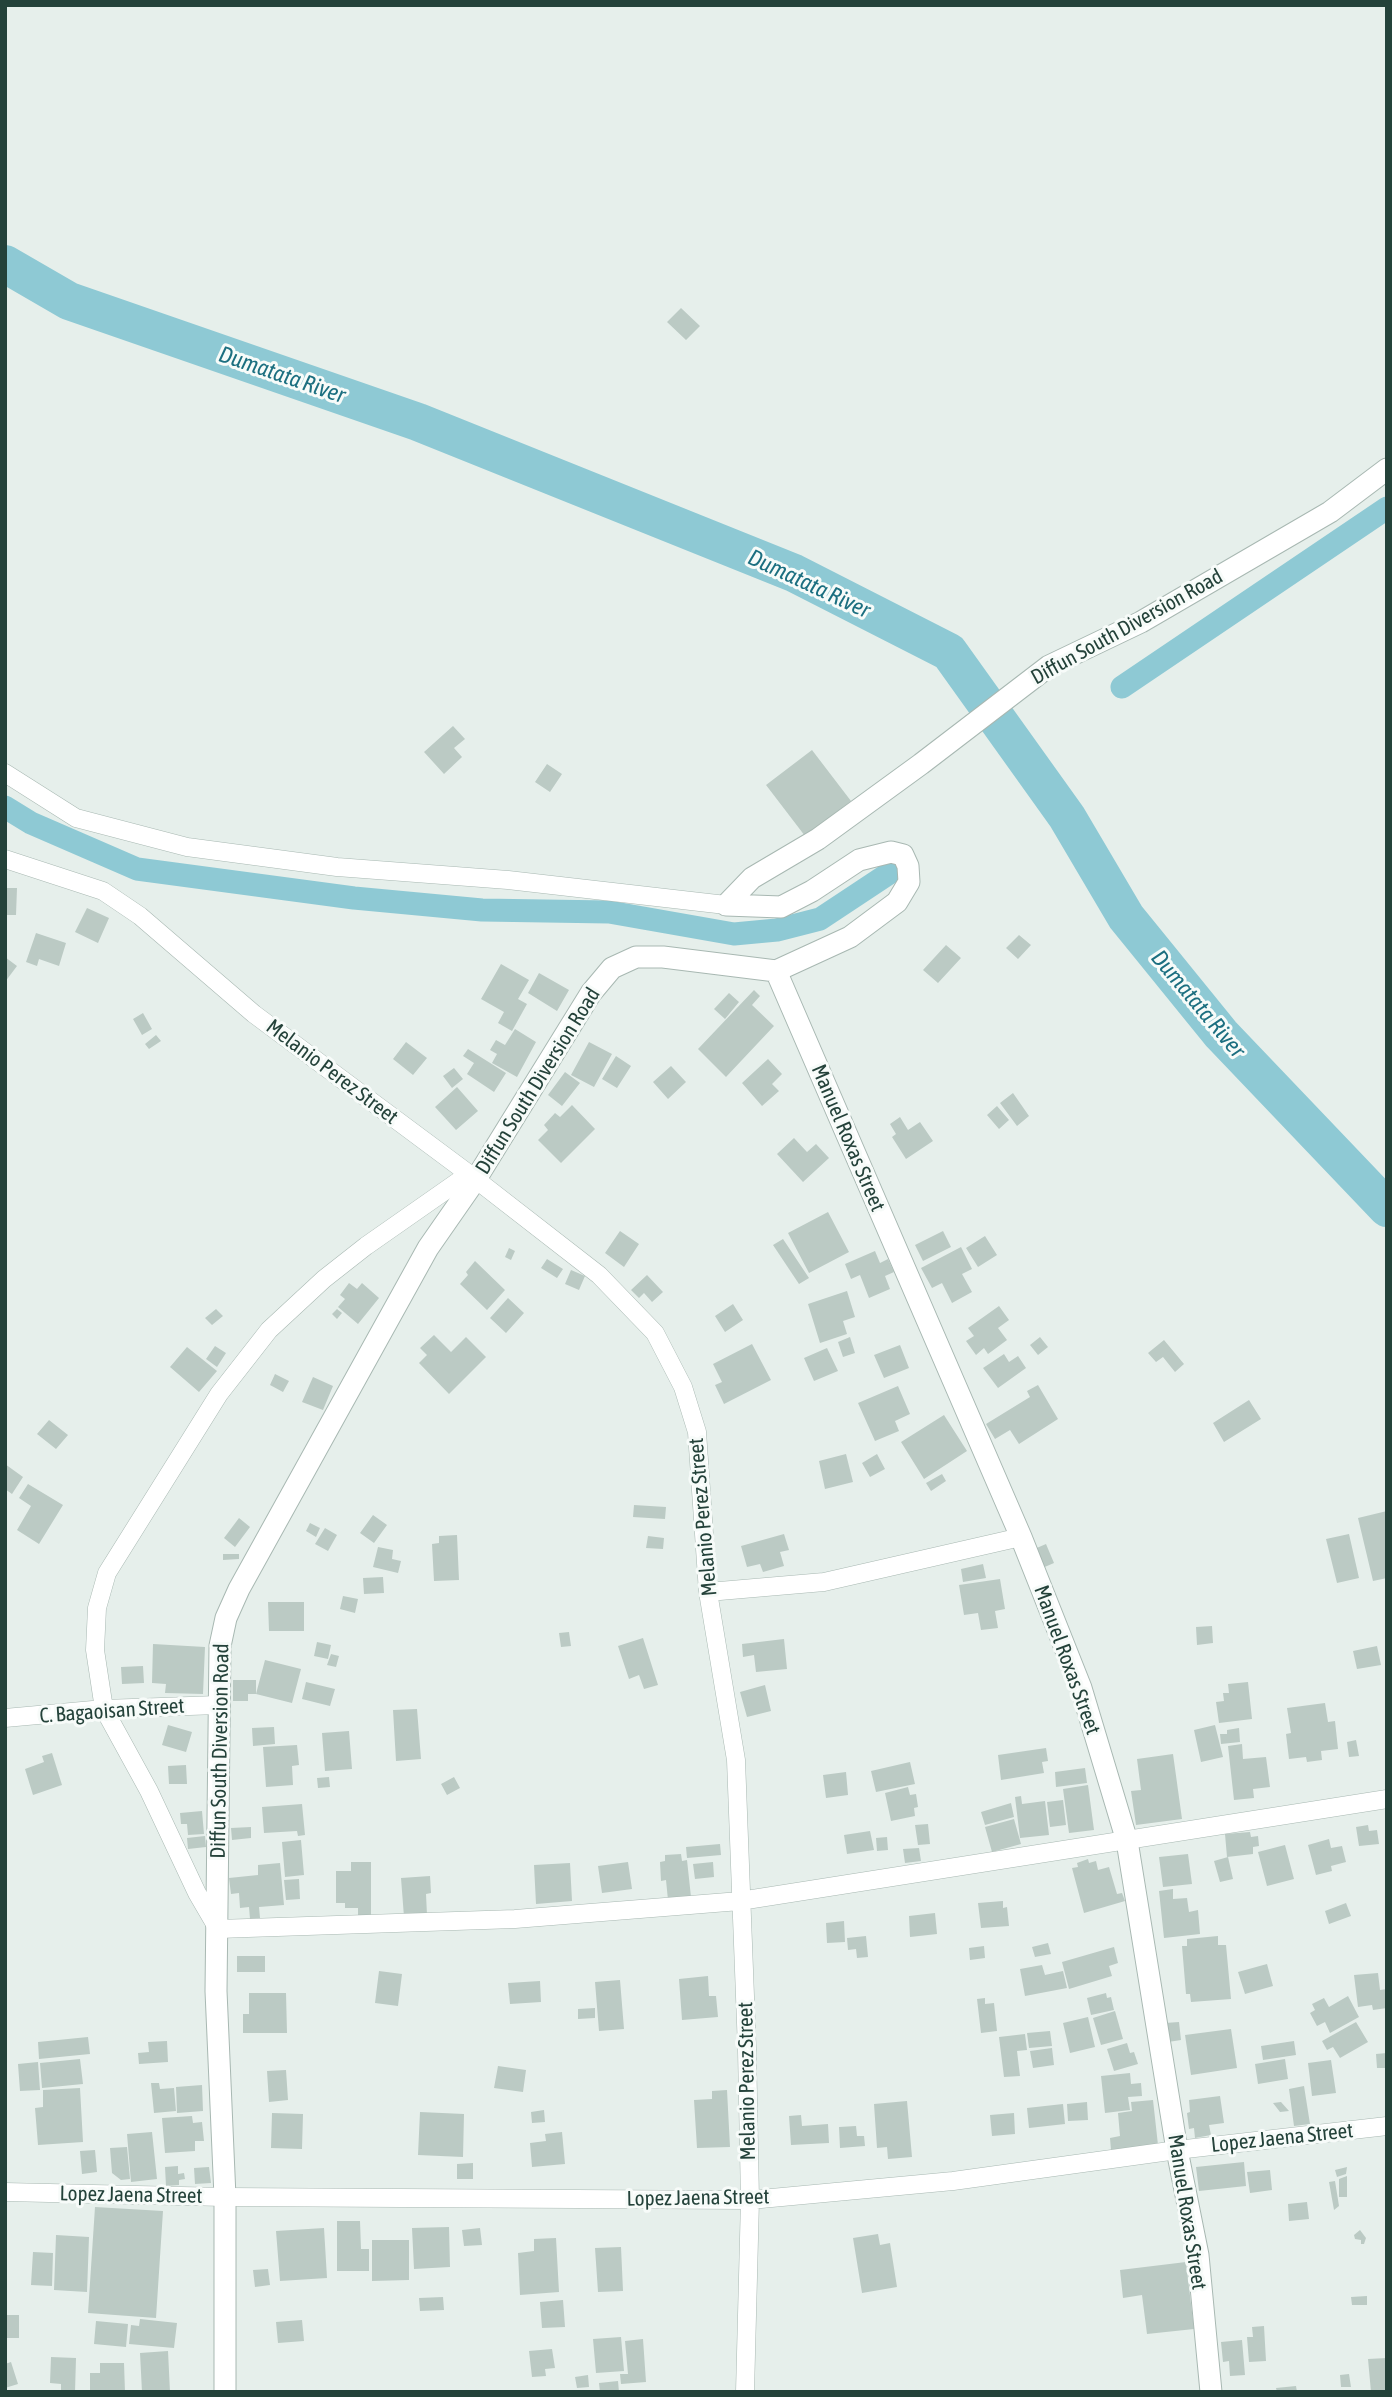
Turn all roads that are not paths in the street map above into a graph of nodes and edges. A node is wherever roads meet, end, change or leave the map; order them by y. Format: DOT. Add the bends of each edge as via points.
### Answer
graph roads {
  1 [pos="1387,470"];
  2 [pos="5,774"];
  3 [pos="5,859"];
  4 [pos="726,905"];
  5 [pos="776,971"];
  6 [pos="472,1177"];
  7 [pos="1021,1537"];
  8 [pos="708,1592"];
  9 [pos="218,1705"];
  10 [pos="104,1709"];
  11 [pos="5,1718"];
  12 [pos="1387,1799"];
  13 [pos="1127,1841"];
  14 [pos="740,1902"];
  15 [pos="218,1929"];
  16 [pos="1387,2126"];
  17 [pos="1177,2150"];
  18 [pos="5,2192"];
  19 [pos="225,2197"];
  20 [pos="750,2200"];
  21 [pos="225,2392"];
  22 [pos="745,2392"];
  23 [pos="1210,2392"];
  1 -- 4 [label="street, Diffun South Diversion Road" via="1330,512 1142,622 1049,666 818,839 752,878"];
  2 -- 4 [label="street" via="76,818 187,847 337,867 508,880"];
  3 -- 6 [label="street, Melanio Perez Street" via="103,891 140,916 254,1014"];
  4 -- 5 [label="street" via="781,907 859,860 891,852 903,855 909,881 897,902 850,937"];
  5 -- 6 [label="street, Diffun South Diversion Road" via="663,957 636,957 611,968"];
  5 -- 7 [label="street, Manuel Roxas Street"];
  6 -- 8 [label="street, Melanio Perez Street" via="598,1275 656,1333 683,1387 697,1432"];
  6 -- 9 [label="street, Diffun South Diversion Road" via="239,1590 220,1646"];
  6 -- 10 [label="street" via="324,1279 269,1330 219,1394 107,1573 97,1608 95,1650"];
  7 -- 8 [label="street" via="824,1581"];
  7 -- 13 [label="street, Manuel Roxas Street" via="1081,1688"];
  8 -- 14 [label="street, Melanio Perez Street" via="736,1760"];
  9 -- 10 [label="street, C. Bagaoisan Street"];
  9 -- 15 [label="street, Diffun South Diversion Road"];
  10 -- 11 [label="street, C. Bagaoisan Street"];
  10 -- 15 [label="street"];
  12 -- 13 [label="street"];
  13 -- 14 [label="street"];
  13 -- 17 [label="street, Manuel Roxas Street"];
  14 -- 15 [label="street" via="515,1919"];
  14 -- 20 [label="street, Melanio Perez Street"];
  15 -- 19 [label="street, Diffun South Diversion Road" via="216,1991"];
  16 -- 17 [label="street, Lopez Jaena Street"];
  17 -- 20 [label="street, Lopez Jaena Street" via="953,2180"];
  17 -- 23 [label="street, Manuel Roxas Street" via="1198,2255"];
  18 -- 19 [label="street, Lopez Jaena Street"];
  19 -- 20 [label="street, Lopez Jaena Street"];
  19 -- 21 [label="street, Diffun South Diversion Road"];
  20 -- 22 [label="street, Melanio Perez Street"];
}
